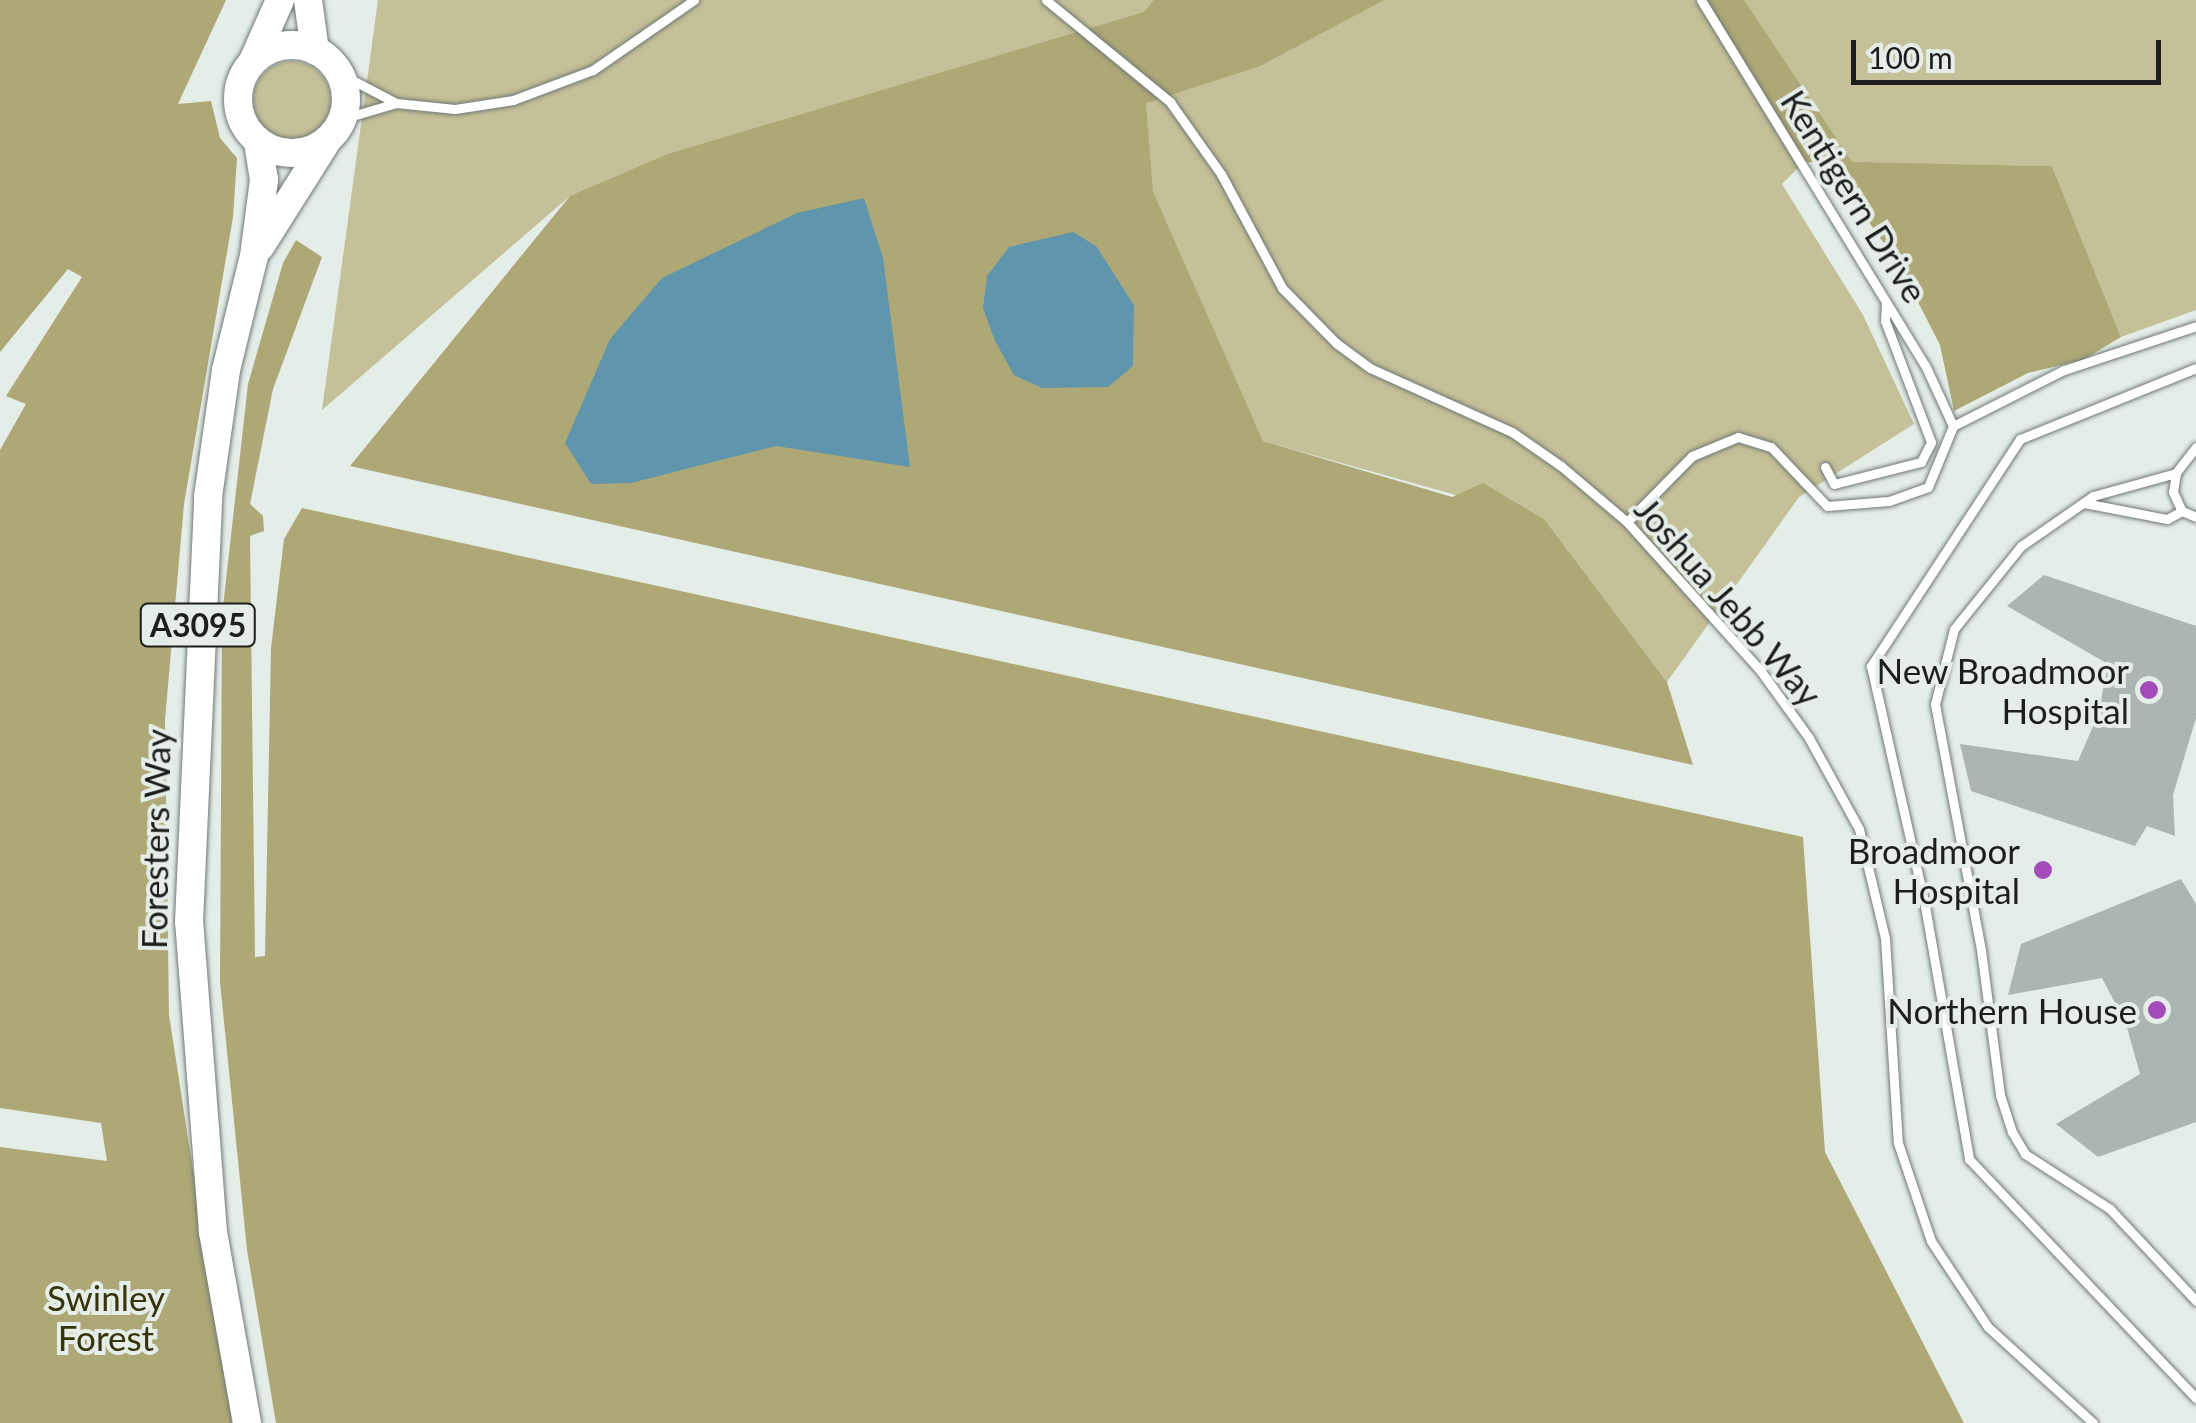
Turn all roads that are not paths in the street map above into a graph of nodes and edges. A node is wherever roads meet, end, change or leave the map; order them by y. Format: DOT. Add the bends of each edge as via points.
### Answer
graph roads {
  1 [pos="280,0"];
  2 [pos="308,0"];
  3 [pos="694,0"];
  4 [pos="1046,0"];
  5 [pos="1701,0"];
  6 [pos="316,50"];
  7 [pos="253,60"];
  8 [pos="339,73"];
  9 [pos="396,103"];
  10 [pos="335,129"];
  11 [pos="258,143"];
  12 [pos="254,256"];
  13 [pos="1886,300"];
  14 [pos="2196,326"];
  15 [pos="2196,368"];
  16 [pos="1953,426"];
  17 [pos="2196,447"];
  18 [pos="1825,467"];
  19 [pos="2176,473"];
  20 [pos="2081,502"];
  21 [pos="2182,511"];
  22 [pos="2196,516"];
  23 [pos="1627,522"];
  24 [pos="2196,1300"];
  25 [pos="2196,1398"];
  26 [pos="247,1423"];
  27 [pos="2093,1423"];
  1 -- 7 [label="main road"];
  2 -- 6 [label="main road"];
  3 -- 9 [label="lane" via="593,70 513,100 455,109"];
  4 -- 23 [label="lane, Joshua Jebb Way" via="1179,112 1282,288 1336,343 1370,368 1512,432"];
  5 -- 13 [label="lane, Kentigern Drive"];
  6 -- 7 [label="main road" via="278,47"];
  6 -- 8 [label="main road"];
  7 -- 11 [label="main road" via="237,103"];
  8 -- 9 [label="lane"];
  8 -- 10 [label="main road"];
  9 -- 10 [label="lane"];
  10 -- 11 [label="main road" via="294,154"];
  10 -- 12 [label="main road, Foresters Way / A3095"];
  11 -- 12 [label="main road, Foresters Way / A3095" via="264,180"];
  12 -- 26 [label="main road, Foresters Way / A3095" via="226,370 208,497 189,922 213,1232"];
  13 -- 16 [label="lane, Kentigern Drive"];
  13 -- 18 [label="lane" via="1886,321 1931,442 1921,462 1834,484"];
  14 -- 16 [label="lane" via="2064,370"];
  15 -- 25 [label="lane" via="2020,439 1870,666 1925,906 1969,1159"];
  16 -- 23 [label="lane" via="1928,487 1888,501 1827,506 1771,447 1738,436 1692,456"];
  17 -- 19 [label="lane"];
  19 -- 20 [label="lane"];
  19 -- 21 [label="lane" via="2173,492"];
  20 -- 21 [label="lane" via="2168,518"];
  20 -- 24 [label="lane" via="2020,546 1954,629 1935,704 1939,743 2012,1132 2025,1154 2110,1210"];
  21 -- 22 [label="lane"];
  23 -- 27 [label="lane, Joshua Jebb Way" via="1760,670 1809,738 1859,830 1885,938 1898,1143 1931,1242 1988,1327"];
}
